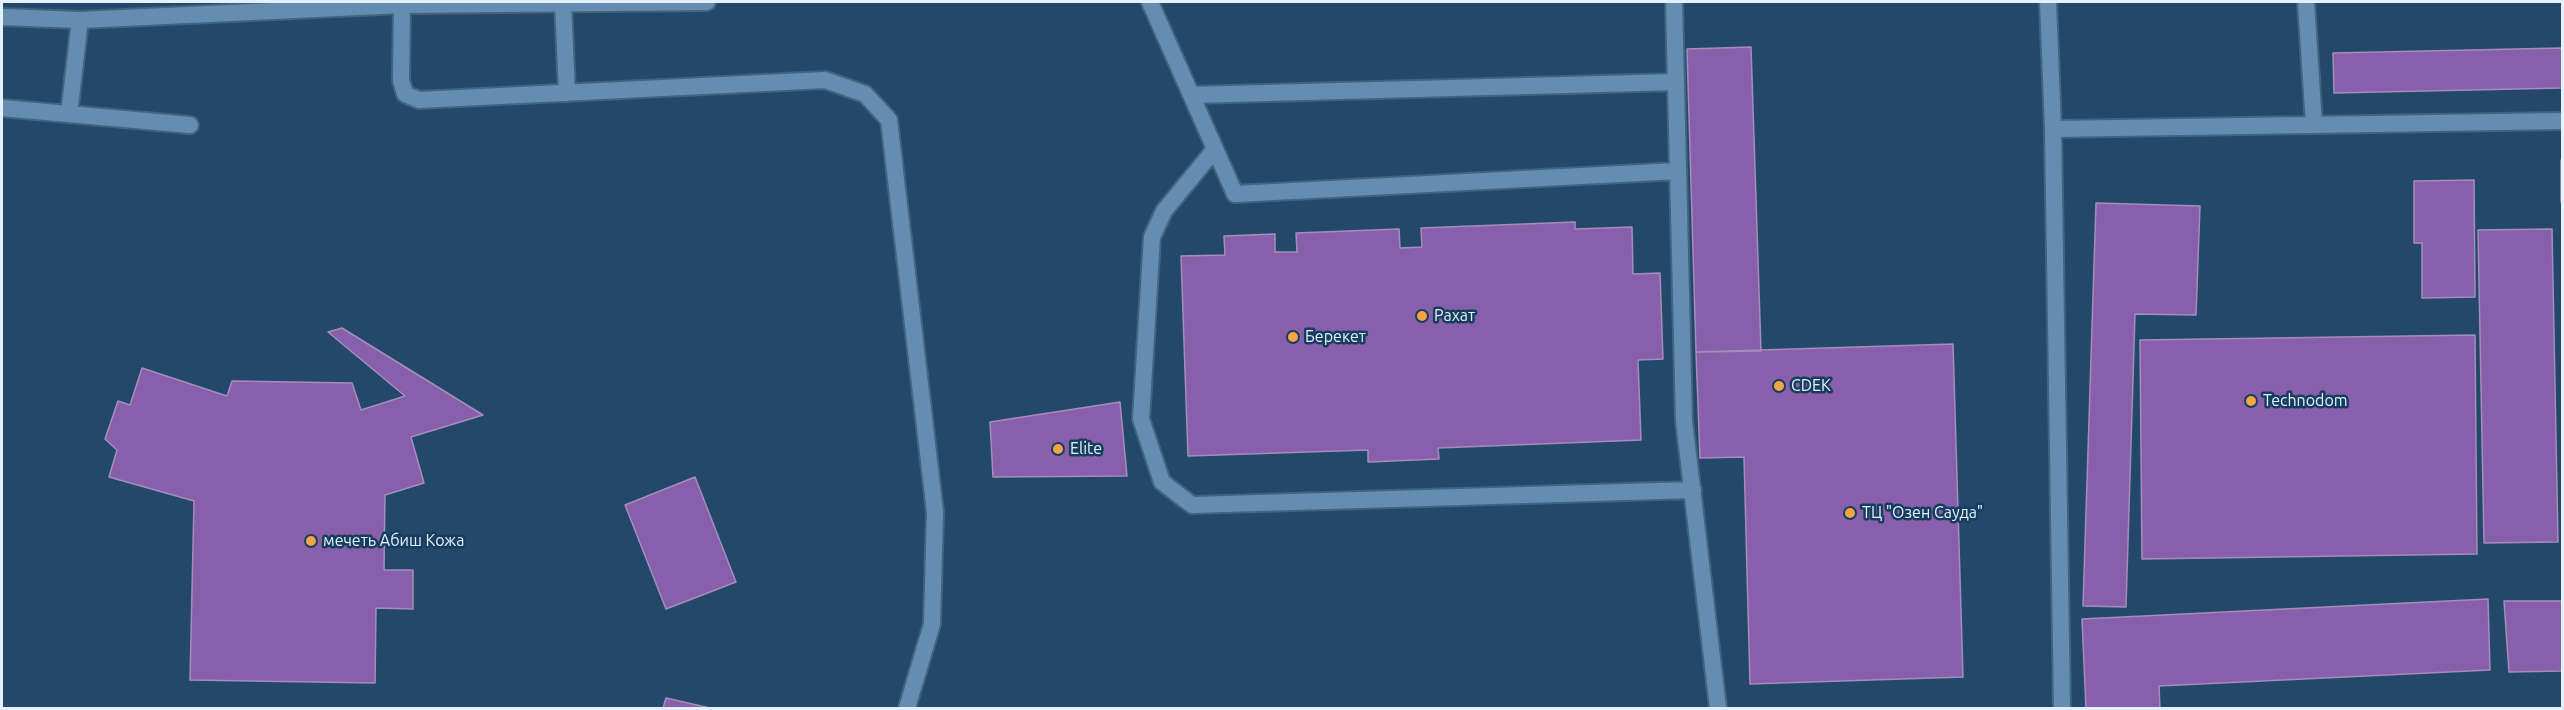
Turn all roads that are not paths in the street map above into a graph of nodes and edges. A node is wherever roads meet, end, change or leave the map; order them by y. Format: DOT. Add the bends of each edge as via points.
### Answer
graph roads {
  1 [pos="706,2"];
  2 [pos="1150,2"];
  3 [pos="1674,2"];
  4 [pos="2048,2"];
  5 [pos="2306,2"];
  6 [pos="563,3"];
  7 [pos="402,5"];
  8 [pos="2,17"];
  9 [pos="80,20"];
  10 [pos="1676,82"];
  11 [pos="567,93"];
  12 [pos="1191,95"];
  13 [pos="2,108"];
  14 [pos="69,114"];
  15 [pos="2562,121"];
  16 [pos="190,125"];
  17 [pos="2314,125"];
  18 [pos="2053,129"];
  19 [pos="1215,149"];
  20 [pos="1678,171"];
  21 [pos="1693,490"];
  22 [pos="908,708"];
  23 [pos="1718,708"];
  24 [pos="2062,708"];
  1 -- 6 [label="street"];
  2 -- 12 [label="street"];
  3 -- 10 [label="street"];
  4 -- 18 [label="street"];
  5 -- 17 [label="street"];
  6 -- 7 [label="street"];
  6 -- 11 [label="street"];
  7 -- 9 [label="street"];
  7 -- 11 [label="street" via="401,80 405,94 419,100"];
  8 -- 9 [label="street"];
  9 -- 14 [label="street"];
  10 -- 12 [label="street"];
  10 -- 20 [label="street"];
  11 -- 22 [label="street" via="825,80 865,94 889,120 935,512 932,624"];
  12 -- 19 [label="street"];
  13 -- 14 [label="street"];
  14 -- 16 [label="street"];
  15 -- 17 [label="street"];
  17 -- 18 [label="street"];
  18 -- 24 [label="street"];
  19 -- 20 [label="street" via="1235,194"];
  19 -- 21 [label="street" via="1164,211 1152,237 1141,419 1162,482 1192,505"];
  20 -- 21 [label="street" via="1684,421"];
  21 -- 23 [label="street"];
}
